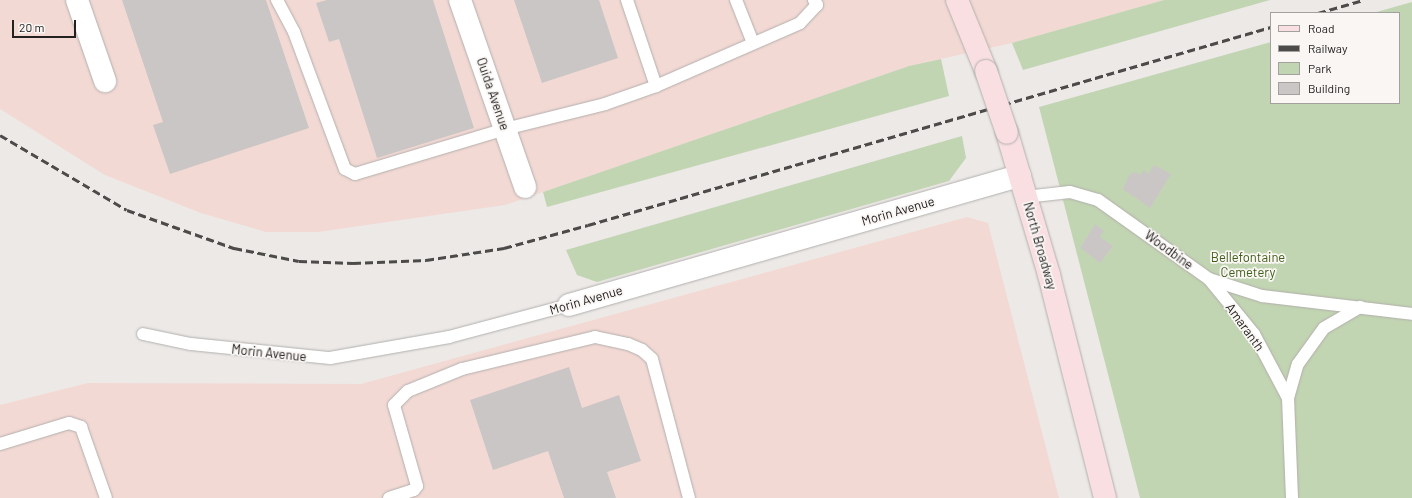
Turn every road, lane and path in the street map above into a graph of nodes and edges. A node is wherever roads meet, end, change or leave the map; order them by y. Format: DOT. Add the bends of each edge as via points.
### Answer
graph roads {
  1 [pos="77,0"];
  2 [pos="277,0"];
  3 [pos="460,0"];
  4 [pos="627,0"];
  5 [pos="736,0"];
  6 [pos="814,0"];
  7 [pos="957,0"];
  8 [pos="753,43"];
  9 [pos="105,81"];
  10 [pos="656,86"];
  11 [pos="505,128"];
  12 [pos="1020,176"];
  13 [pos="526,187"];
  14 [pos="1025,197"];
  15 [pos="1209,279"];
  16 [pos="569,305"];
  17 [pos="1360,307"];
  18 [pos="1412,314"];
  19 [pos="144,334"];
  20 [pos="1288,398"];
  21 [pos="0,444"];
  22 [pos="106,498"];
  23 [pos="389,498"];
  24 [pos="689,498"];
  25 [pos="1106,498"];
  26 [pos="1292,498"];
  1 -- 9 [label="street"];
  2 -- 11 [label="lane" via="294,32 345,169 355,174"];
  3 -- 11 [label="street, Ouida Avenue"];
  4 -- 10 [label="lane"];
  5 -- 8 [label="lane"];
  6 -- 8 [label="lane" via="817,5 800,23"];
  7 -- 12 [label="main road, North Broadway, bridge" via="986,71"];
  8 -- 10 [label="lane"];
  10 -- 11 [label="lane" via="605,104"];
  11 -- 13 [label="street, Ouida Avenue"];
  12 -- 14 [label="main road, North Broadway"];
  12 -- 16 [label="street, Morin Avenue"];
  14 -- 15 [label="lane, Woodbine" via="1070,192 1098,200"];
  14 -- 25 [label="main road, North Broadway" via="1049,275"];
  15 -- 17 [label="lane, Woodbine" via="1262,296"];
  15 -- 20 [label="lane, Amaranth" via="1254,334"];
  16 -- 19 [label="lane, Morin Avenue" via="449,336 330,358 191,344"];
  17 -- 18 [label="lane, Woodbine"];
  17 -- 20 [label="lane, Amaranth" via="1324,328 1298,364"];
  20 -- 26 [label="lane, Amaranth"];
  21 -- 22 [label="lane" via="69,423 82,427"];
  23 -- 24 [label="lane" via="414,490 417,486 394,405 408,391 462,369 595,337 628,344 642,350 652,359"];
}
